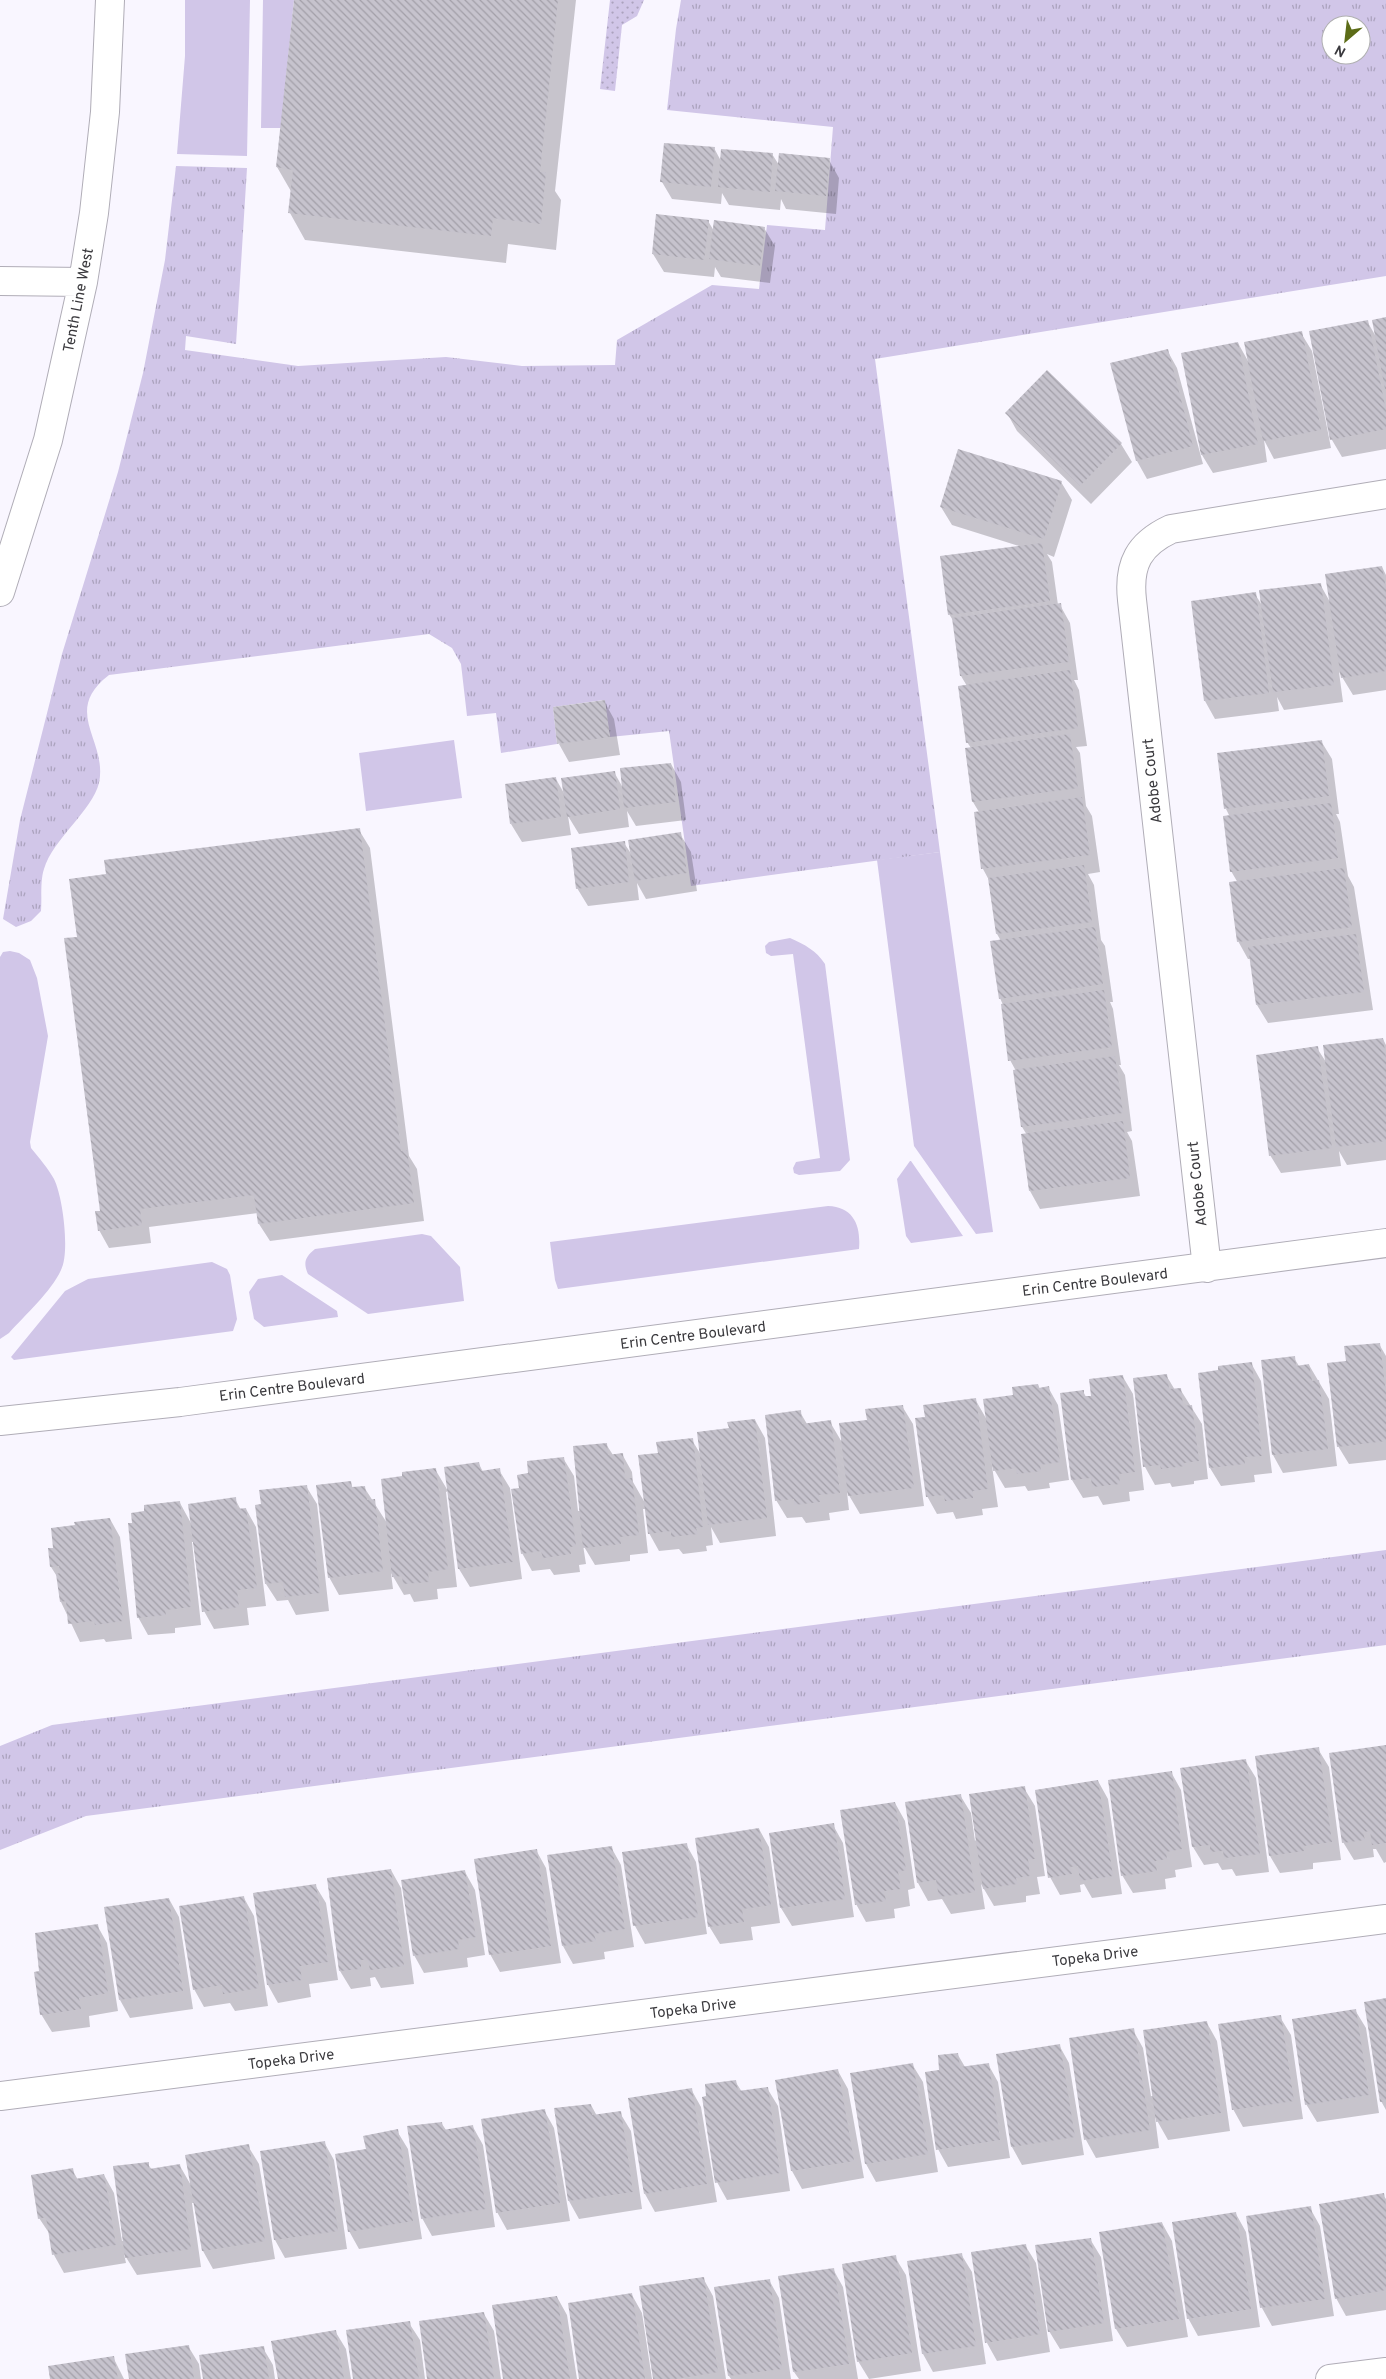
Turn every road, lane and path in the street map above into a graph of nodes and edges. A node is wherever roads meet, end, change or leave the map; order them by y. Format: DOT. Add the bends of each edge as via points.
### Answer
graph roads {
  1 [pos="110,0"];
  2 [pos="0,281"];
  3 [pos="83,282"];
  4 [pos="1386,494"];
  5 [pos="0,592"];
  6 [pos="1386,1243"];
  7 [pos="1207,1268"];
  8 [pos="0,1421"];
  9 [pos="1386,1919"];
  10 [pos="0,2096"];
  11 [pos="1386,2372"];
  12 [pos="1330,2379"];
  1 -- 3 [label="street, Tenth Line West" via="105,112"];
  2 -- 3 [label="street"];
  3 -- 5 [label="street, Tenth Line West" via="48,440"];
  4 -- 7 [label="street, Adobe Court" via="1171,529 1156,536 1143,549 1134,565 1130,582"];
  6 -- 7 [label="street, Erin Centre Boulevard"];
  7 -- 8 [label="street, Erin Centre Boulevard" via="180,1402"];
  9 -- 10 [label="street, Topeka Drive"];
  11 -- 12 [label="street"];
}
